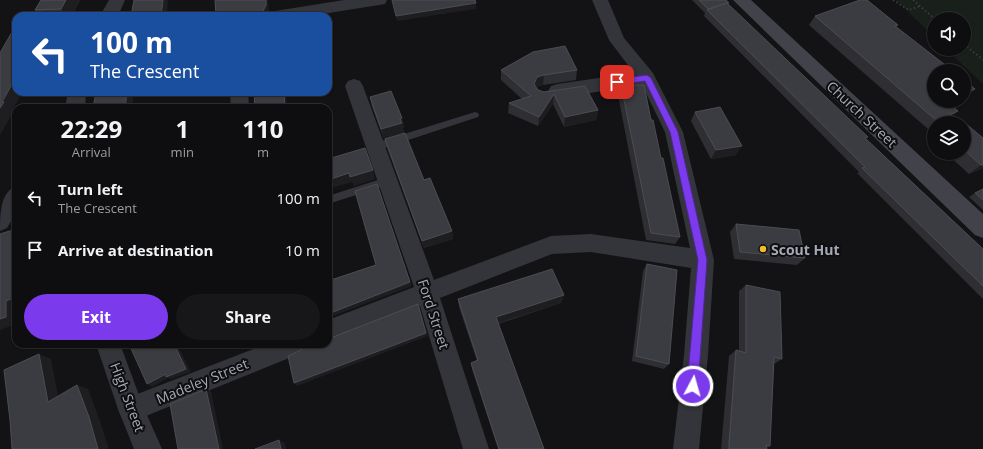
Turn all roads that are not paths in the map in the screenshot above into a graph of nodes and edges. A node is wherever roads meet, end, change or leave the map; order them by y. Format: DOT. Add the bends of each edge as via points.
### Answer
graph roads {
  1 [pos="117,0"];
  2 [pos="379,0"];
  3 [pos="600,0"];
  4 [pos="741,0"];
  5 [pos="285,10"];
  6 [pos="111,12"];
  7 [pos="647,78"];
  8 [pos="354,86"];
  9 [pos="543,93"];
  10 [pos="475,115"];
  11 [pos="375,147"];
  12 [pos="387,180"];
  13 [pos="332,199"];
  14 [pos="12,202"];
  15 [pos="0,222"];
  16 [pos="983,228"];
  17 [pos="703,260"];
  18 [pos="427,292"];
  19 [pos="332,329"];
  20 [pos="109,348"];
  21 [pos="286,348"];
  22 [pos="131,409"];
  23 [pos="148,449"];
  24 [pos="476,449"];
  25 [pos="686,449"];
  1 -- 6 [label="street"];
  2 -- 5 [label="street"];
  3 -- 7 [label="street" via="618,40"];
  4 -- 16 [label="main road, Church Street"];
  7 -- 9 [label="street"];
  7 -- 17 [label="street" via="674,132"];
  8 -- 11 [label="street, Ford Street"];
  10 -- 11 [label="lane"];
  11 -- 12 [label="street, Ford Street"];
  12 -- 13 [label="lane"];
  12 -- 18 [label="street, Ford Street"];
  14 -- 15 [label="street"];
  17 -- 18 [label="street" via="591,243 551,245"];
  17 -- 25 [label="street"];
  18 -- 19 [label="street"];
  18 -- 24 [label="street, Ford Street"];
  20 -- 22 [label="street, High Street"];
  21 -- 22 [label="street, Madeley Street"];
  22 -- 23 [label="street, High Street"];
}
